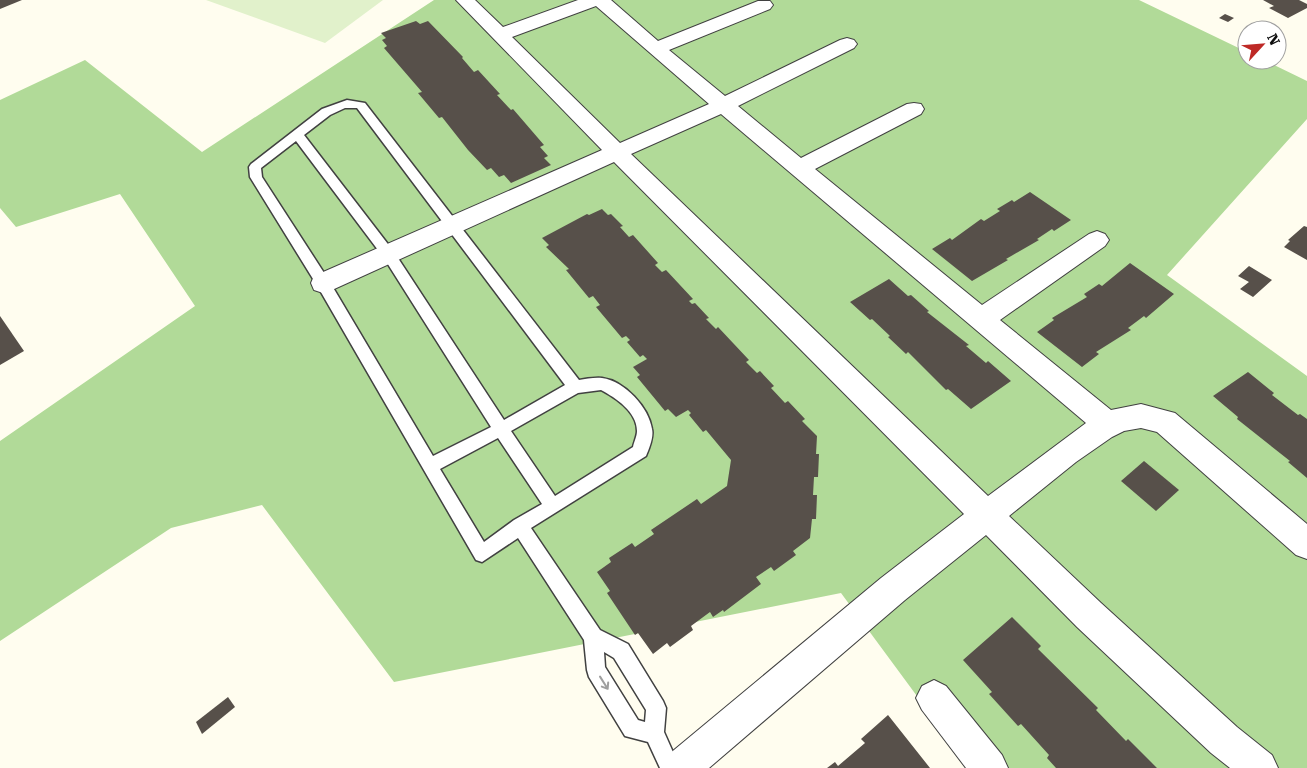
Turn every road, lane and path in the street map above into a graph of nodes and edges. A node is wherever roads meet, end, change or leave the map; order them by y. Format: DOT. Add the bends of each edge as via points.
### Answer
graph roads {
  1 [pos="465,0"];
  2 [pos="595,0"];
  3 [pos="600,0"];
  4 [pos="764,5"];
  5 [pos="499,35"];
  6 [pos="847,44"];
  7 [pos="656,49"];
  8 [pos="723,105"];
  9 [pos="914,109"];
  10 [pos="297,134"];
  11 [pos="617,152"];
  12 [pos="799,168"];
  13 [pos="454,226"];
  14 [pos="1097,240"];
  15 [pos="388,255"];
  16 [pos="323,283"];
  17 [pos="981,319"];
  18 [pos="575,387"];
  19 [pos="1108,425"];
  20 [pos="501,429"];
  21 [pos="430,466"];
  22 [pos="553,507"];
  23 [pos="988,515"];
  24 [pos="520,526"];
  25 [pos="1307,544"];
  26 [pos="592,637"];
  27 [pos="934,698"];
  28 [pos="654,733"];
  29 [pos="670,768"];
  30 [pos="681,768"];
  31 [pos="989,768"];
  32 [pos="1259,768"];
  1 -- 5 [label="street"];
  2 -- 5 [label="street"];
  3 -- 7 [label="street"];
  4 -- 7 [label="street"];
  5 -- 11 [label="street"];
  6 -- 8 [label="street"];
  7 -- 8 [label="street"];
  8 -- 11 [label="street"];
  8 -- 12 [label="street"];
  9 -- 12 [label="street"];
  10 -- 13 [label="lane" via="337,106 352,102 360,104"];
  10 -- 15 [label="lane"];
  10 -- 16 [label="lane" via="256,167 256,177"];
  11 -- 13 [label="street"];
  11 -- 23 [label="street"];
  12 -- 17 [label="street"];
  13 -- 15 [label="street"];
  13 -- 18 [label="lane"];
  14 -- 17 [label="street"];
  15 -- 16 [label="street"];
  15 -- 20 [label="lane"];
  16 -- 21 [label="lane"];
  17 -- 19 [label="street"];
  18 -- 20 [label="lane"];
  18 -- 22 [label="lane" via="602,384 623,394 640,416 645,431 640,450"];
  19 -- 23 [label="street" via="1066,453"];
  19 -- 25 [label="street" via="1120,419 1141,416 1165,422"];
  20 -- 21 [label="lane"];
  20 -- 22 [label="lane"];
  21 -- 24 [label="lane" via="482,554"];
  22 -- 24 [label="lane"];
  23 -- 30 [label="street" via="893,589"];
  23 -- 32 [label="street" via="1089,615 1224,740"];
  24 -- 26 [label="lane"];
  26 -- 28 [label="lane" via="621,651 656,708"];
  26 -- 28 [label="lane, one-way" via="596,670 632,729"];
  27 -- 31 [label="street"];
  28 -- 29 [label="lane"];
}
